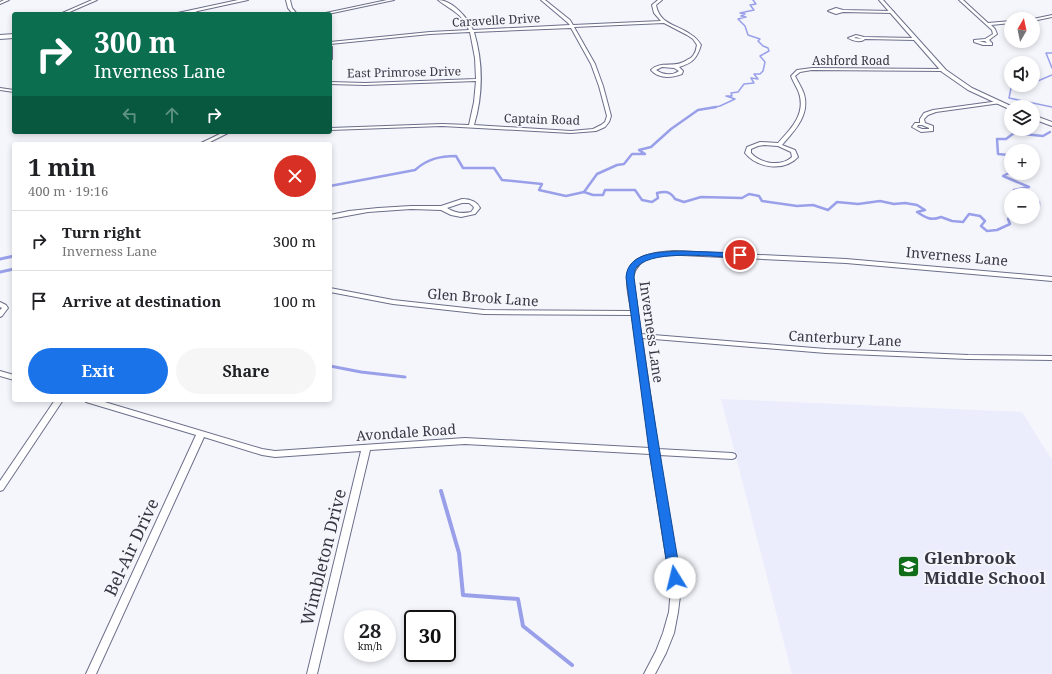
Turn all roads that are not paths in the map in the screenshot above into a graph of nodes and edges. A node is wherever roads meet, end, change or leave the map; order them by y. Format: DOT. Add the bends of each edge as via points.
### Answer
graph roads {
  1 [pos="7,0"];
  2 [pos="95,0"];
  3 [pos="244,0"];
  4 [pos="288,0"];
  5 [pos="392,0"];
  6 [pos="440,0"];
  7 [pos="543,0"];
  8 [pos="660,0"];
  9 [pos="881,0"];
  10 [pos="962,0"];
  11 [pos="0,2"];
  12 [pos="193,11"];
  13 [pos="842,11"];
  14 [pos="67,12"];
  15 [pos="187,12"];
  16 [pos="293,12"];
  17 [pos="332,12"];
  18 [pos="892,12"];
  19 [pos="1052,16"];
  20 [pos="1040,19"];
  21 [pos="664,22"];
  22 [pos="1004,23"];
  23 [pos="988,24"];
  24 [pos="573,26"];
  25 [pos="471,31"];
  26 [pos="12,36"];
  27 [pos="0,37"];
  28 [pos="864,38"];
  29 [pos="915,39"];
  30 [pos="986,40"];
  31 [pos="332,43"];
  32 [pos="676,67"];
  33 [pos="943,70"];
  34 [pos="478,80"];
  35 [pos="332,83"];
  36 [pos="12,88"];
  37 [pos="0,89"];
  38 [pos="8,90"];
  39 [pos="12,91"];
  40 [pos="999,102"];
  41 [pos="1004,104"];
  42 [pos="1040,120"];
  43 [pos="923,124"];
  44 [pos="1052,124"];
  45 [pos="471,126"];
  46 [pos="332,129"];
  47 [pos="224,134"];
  48 [pos="206,142"];
  49 [pos="779,145"];
  50 [pos="443,208"];
  51 [pos="332,217"];
  52 [pos="1052,279"];
  53 [pos="332,290"];
  54 [pos="0,304"];
  55 [pos="0,314"];
  56 [pos="635,314"];
  57 [pos="638,336"];
  58 [pos="1052,358"];
  59 [pos="0,373"];
  60 [pos="12,377"];
  61 [pos="58,402"];
  62 [pos="96,402"];
  63 [pos="201,434"];
  64 [pos="366,448"];
  65 [pos="654,451"];
  66 [pos="732,456"];
  67 [pos="0,488"];
  68 [pos="91,674"];
  69 [pos="312,674"];
  70 [pos="649,674"];
  1 -- 11 [label="street"];
  2 -- 14 [label="street"];
  3 -- 12 [label="main road"];
  4 -- 16 [label="street"];
  5 -- 17 [label="street"];
  6 -- 25 [label="street" via="465,19"];
  7 -- 24 [label="street, Captain Road" via="564,15"];
  8 -- 21 [label="street" via="655,4 654,10"];
  9 -- 18 [label="street"];
  10 -- 23 [label="street"];
  12 -- 15 [label="main road"];
  13 -- 18 [label="street"];
  18 -- 29 [label="street"];
  19 -- 20 [label="street"];
  21 -- 24 [label="street, Caravelle Drive"];
  21 -- 32 [label="street" via="690,34 699,45 698,52 693,58"];
  22 -- 23 [label="street"];
  23 -- 30 [label="street" via="995,33"];
  24 -- 25 [label="street, Caravelle Drive"];
  24 -- 45 [label="street, Captain Road" via="593,64 601,86 609,116 607,122 594,130 571,132"];
  25 -- 31 [label="street, Caravelle Drive"];
  25 -- 34 [label="street"];
  26 -- 27 [label="main road"];
  28 -- 29 [label="street"];
  29 -- 33 [label="street"];
  32 -- 32 [label="street" via="663,66 653,70 671,76 681,72"];
  33 -- 40 [label="street" via="966,86"];
  33 -- 49 [label="street, Ashford Road" via="799,71 793,76 802,97 803,113"];
  34 -- 35 [label="street, East Primrose Drive"];
  34 -- 45 [label="street" via="477,105"];
  36 -- 38 [label="street"];
  37 -- 38 [label="street"];
  38 -- 39 [label="street"];
  40 -- 41 [label="street"];
  40 -- 43 [label="street" via="935,111 923,116"];
  42 -- 44 [label="street"];
  45 -- 46 [label="street, Captain Road" via="407,125"];
  47 -- 48 [label="street"];
  49 -- 49 [label="street" via="757,144 749,148 748,152 752,158 768,163 786,163 794,159 793,151"];
  50 -- 50 [label="street" via="456,202 467,201 475,203 477,208 473,213 463,215 451,213"];
  50 -- 51 [label="street" via="392,208"];
  52 -- 56 [label="street, Inverness Lane" via="846,260 665,253 645,258 632,267 630,277"];
  53 -- 56 [label="street, Glen Brook Lane" via="393,302 484,312"];
  54 -- 55 [label="street" via="6,308"];
  56 -- 57 [label="street, Inverness Lane"];
  57 -- 58 [label="street, Canterbury Lane" via="826,352"];
  57 -- 65 [label="street, Inverness Lane"];
  59 -- 60 [label="street"];
  61 -- 67 [label="street"];
  62 -- 63 [label="street, Avondale Road"];
  63 -- 64 [label="street, Avondale Road" via="275,454"];
  63 -- 68 [label="street, Bel-Air Drive"];
  64 -- 65 [label="street, Avondale Road" via="472,441"];
  64 -- 69 [label="street, Wimbleton Drive"];
  65 -- 66 [label="street, Avondale Road"];
  65 -- 70 [label="street, Inverness Lane" via="676,588 671,629"];
}
